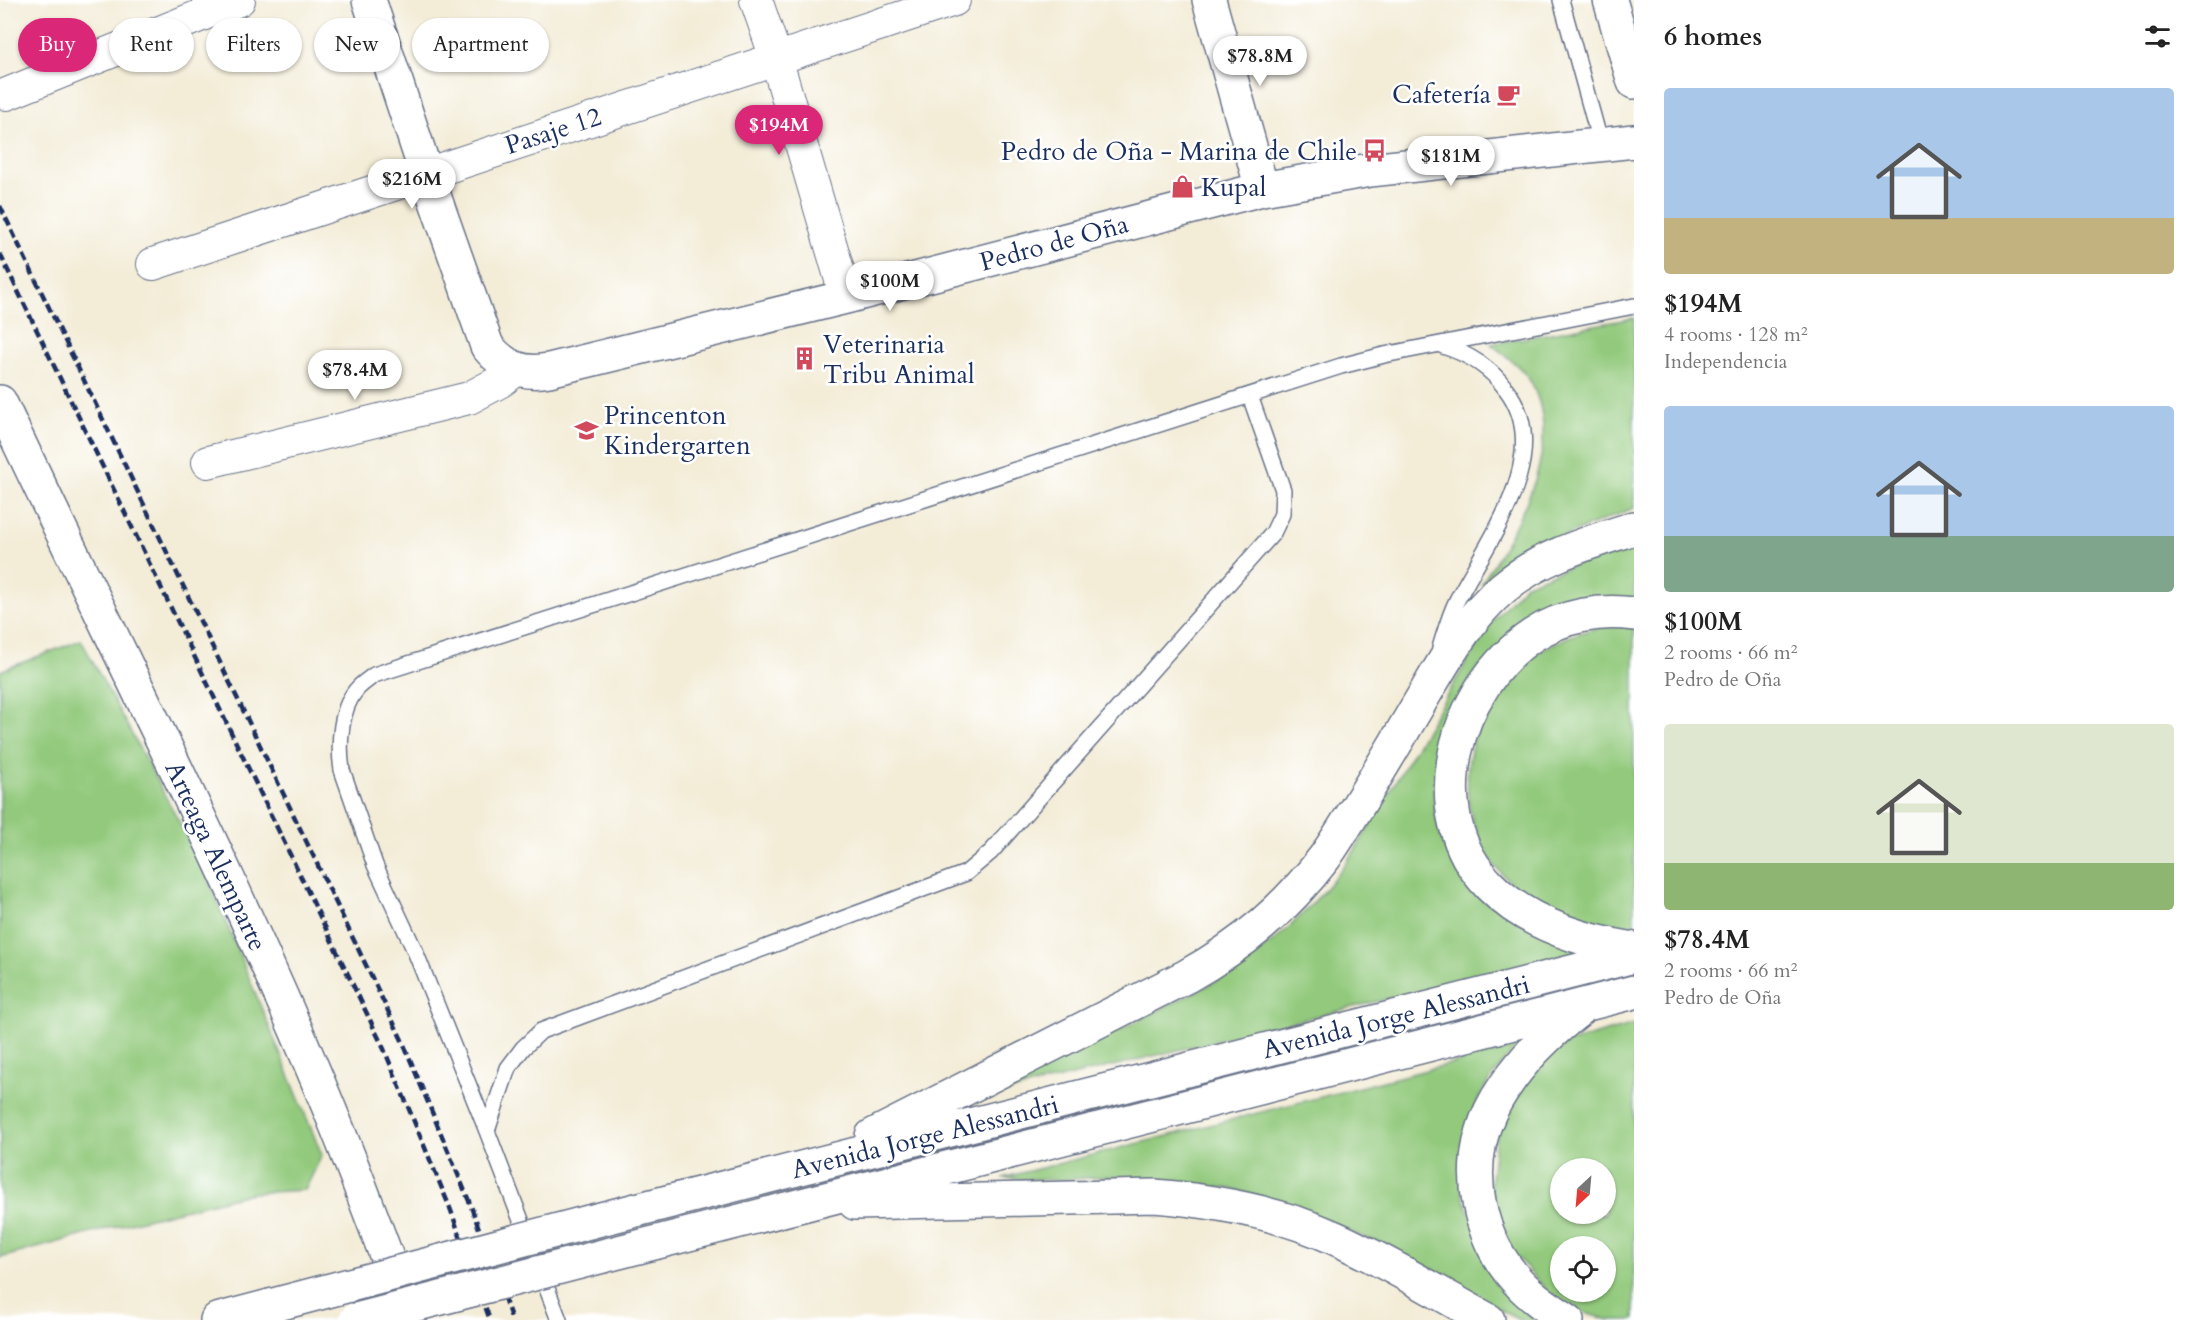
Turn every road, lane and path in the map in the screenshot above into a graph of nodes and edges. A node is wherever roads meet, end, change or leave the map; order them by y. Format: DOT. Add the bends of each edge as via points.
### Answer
graph roads {
  1 [pos="239,0"];
  2 [pos="369,0"];
  3 [pos="756,0"];
  4 [pos="954,0"];
  5 [pos="1209,0"];
  6 [pos="1561,0"];
  7 [pos="1610,0"];
  8 [pos="777,58"];
  9 [pos="1634,81"];
  10 [pos="7,94"];
  11 [pos="1634,141"];
  12 [pos="1601,145"];
  13 [pos="426,173"];
  14 [pos="1263,189"];
  15 [pos="153,264"];
  16 [pos="846,297"];
  17 [pos="1634,306"];
  18 [pos="1440,345"];
  19 [pos="517,369"];
  20 [pos="1250,396"];
  21 [pos="0,402"];
  22 [pos="208,462"];
  23 [pos="1634,528"];
  24 [pos="1634,614"];
  25 [pos="1434,678"];
  26 [pos="1634,949"];
  27 [pos="1634,956"];
  28 [pos="1634,992"];
  29 [pos="1586,1004"];
  30 [pos="487,1131"];
  31 [pos="817,1164"];
  32 [pos="805,1203"];
  33 [pos="217,1320"];
  34 [pos="356,1320"];
  35 [pos="410,1320"];
  36 [pos="559,1320"];
  37 [pos="1488,1320"];
  38 [pos="1567,1320"];
  1 -- 10 [label="street"];
  2 -- 13 [label="main road"];
  3 -- 8 [label="street"];
  4 -- 8 [label="street, Pasaje 12"];
  5 -- 14 [label="main road"];
  6 -- 12 [label="lane"];
  7 -- 9 [label="main road"];
  8 -- 13 [label="street, Pasaje 12"];
  8 -- 16 [label="street"];
  11 -- 12 [label="main road, Pedro de Oña"];
  12 -- 14 [label="main road, Pedro de Oña" via="1370,170"];
  13 -- 15 [label="street, Pasaje 12"];
  13 -- 19 [label="main road" via="487,346 505,364"];
  14 -- 16 [label="main road, Pedro de Oña"];
  16 -- 19 [label="main road, Pedro de Oña" via="549,370"];
  17 -- 18 [label="lane"];
  18 -- 20 [label="lane" via="1363,360"];
  18 -- 25 [label="lane" via="1473,358 1500,380 1517,407 1524,437 1513,493 1447,624"];
  19 -- 22 [label="street" via="469,398"];
  20 -- 30 [label="lane" via="1283,490 1282,514 1274,533 990,852 956,877 541,1031 508,1068"];
  20 -- 30 [label="lane" via="374,675 357,688 343,723 339,754 342,770 375,864 415,951"];
  21 -- 35 [label="main road, Arteaga Alemparte" via="290,1018 361,1188"];
  23 -- 25 [label="main road" via="1550,558 1503,588 1471,622"];
  24 -- 26 [label="main road" via="1598,613 1554,624 1511,653 1486,682 1468,713 1458,737 1451,788 1458,834 1466,853 1501,896 1571,935"];
  25 -- 31 [label="main road" via="1325,857 1297,892 1253,933 1187,976"];
  27 -- 31 [label="main road, Avenida Jorge Alessandri"];
  28 -- 29 [label="main road, Avenida Jorge Alessandri"];
  29 -- 32 [label="main road, Avenida Jorge Alessandri"];
  29 -- 38 [label="main road" via="1537,1047 1501,1094 1483,1132 1476,1173 1483,1222 1505,1266 1523,1287"];
  30 -- 36 [label="lane"];
  31 -- 33 [label="main road, Avenida Jorge Alessandri, bridge"];
  32 -- 34 [label="main road, Avenida Jorge Alessandri, bridge"];
  32 -- 37 [label="main road" via="1154,1196 1228,1205 1265,1213 1335,1238"];
}
